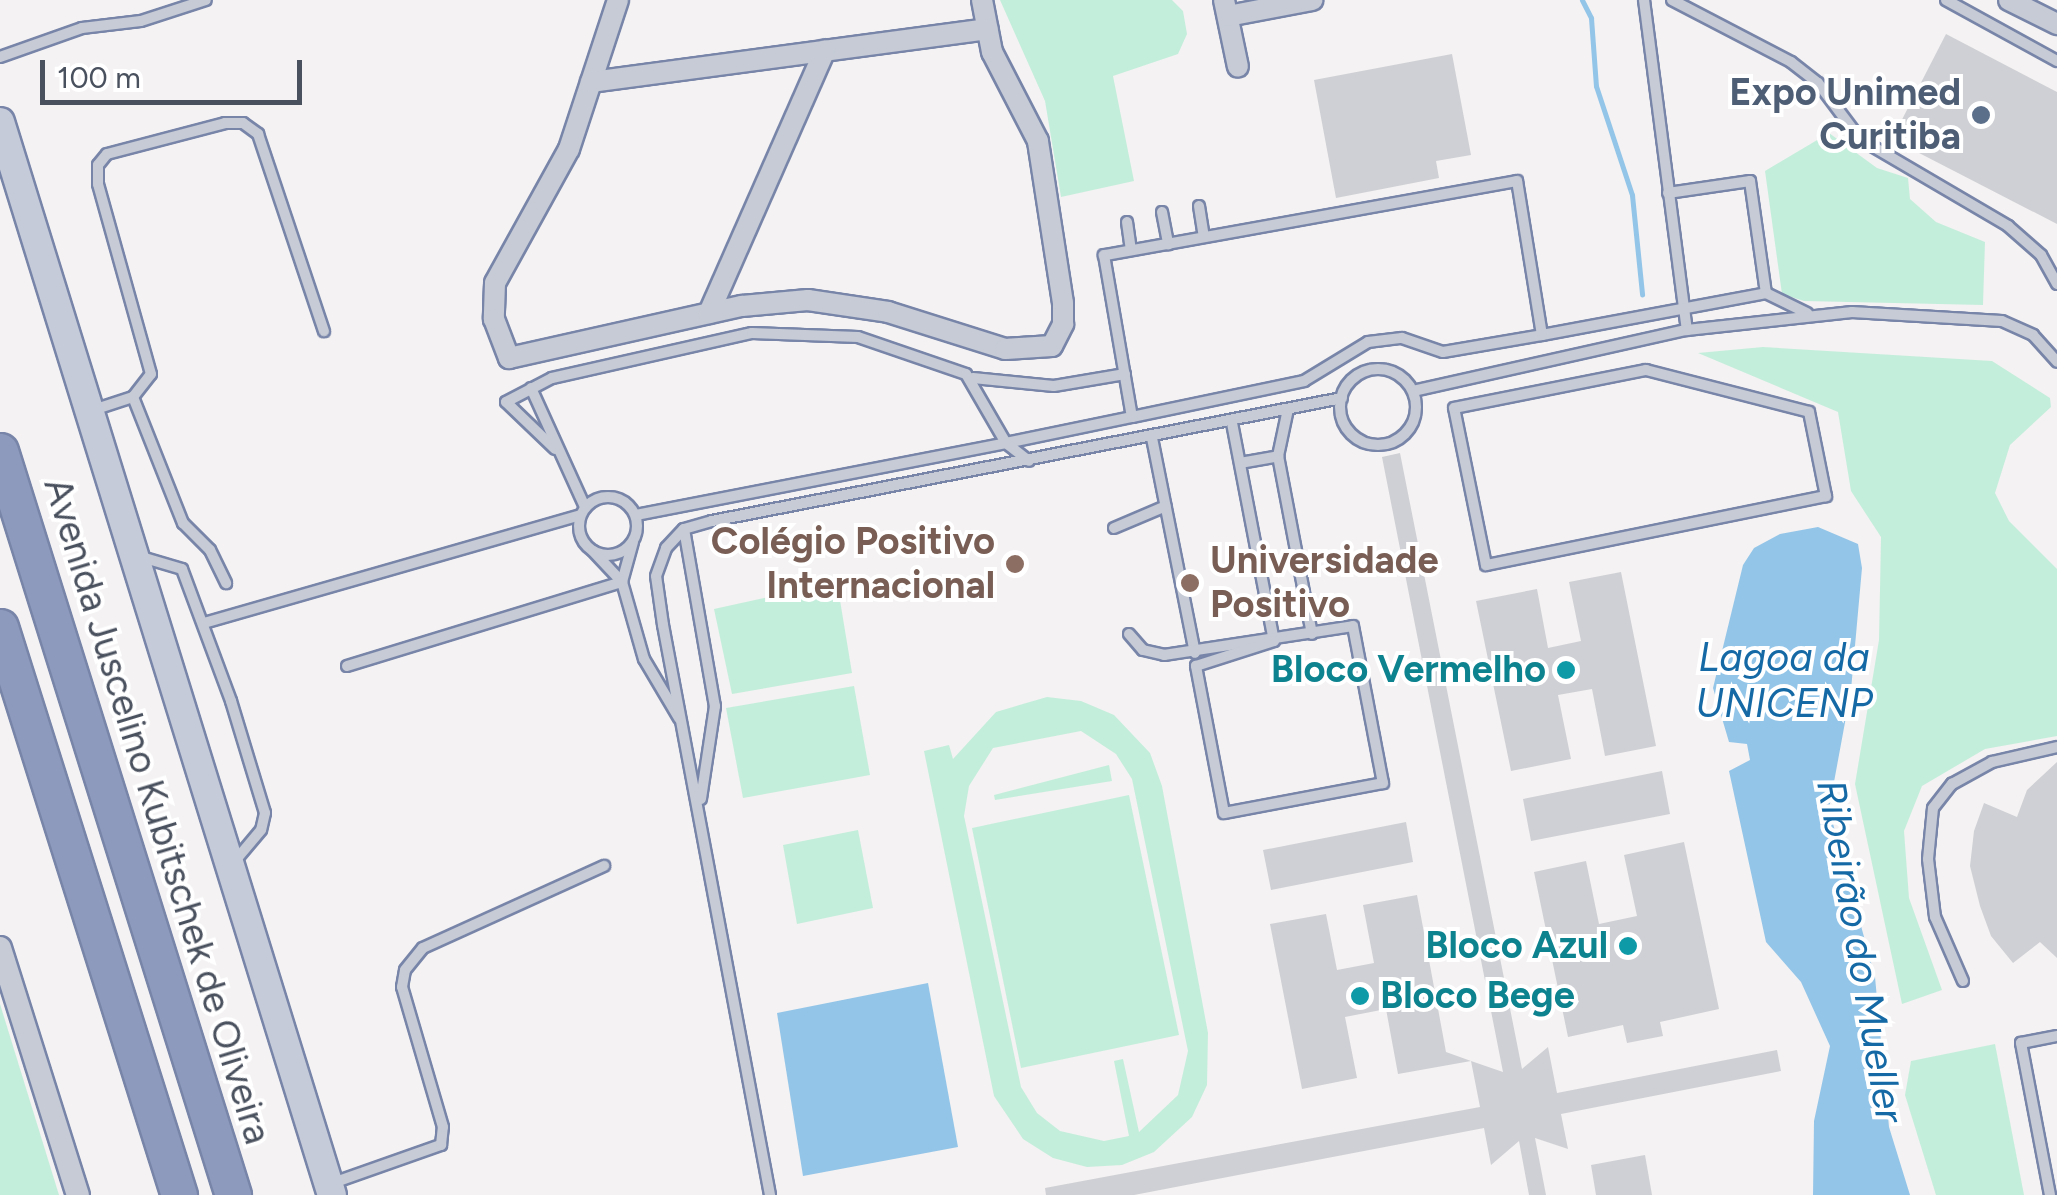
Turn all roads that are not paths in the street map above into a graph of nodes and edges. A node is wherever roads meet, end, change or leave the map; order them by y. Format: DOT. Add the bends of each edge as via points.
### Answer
graph roads {
  1 [pos="206,0"];
  2 [pos="618,0"];
  3 [pos="982,0"];
  4 [pos="1312,0"];
  5 [pos="1644,0"];
  6 [pos="1672,0"];
  7 [pos="1946,0"];
  8 [pos="2009,0"];
  9 [pos="1226,8"];
  10 [pos="2057,24"];
  11 [pos="987,29"];
  12 [pos="825,50"];
  13 [pos="0,57"];
  14 [pos="2057,61"];
  15 [pos="1238,67"];
  16 [pos="592,82"];
  17 [pos="0,122"];
  18 [pos="1668,192"];
  19 [pos="1198,206"];
  20 [pos="1162,212"];
  21 [pos="1126,222"];
  22 [pos="1204,237"];
  23 [pos="1168,244"];
  24 [pos="1132,250"];
  25 [pos="2057,284"];
  26 [pos="1766,293"];
  27 [pos="1682,305"];
  28 [pos="709,313"];
  29 [pos="1810,314"];
  30 [pos="1565,330"];
  31 [pos="1687,330"];
  32 [pos="324,331"];
  33 [pos="1542,335"];
  34 [pos="1570,356"];
  35 [pos="2057,362"];
  36 [pos="1536,365"];
  37 [pos="1124,374"];
  38 [pos="973,378"];
  39 [pos="530,388"];
  40 [pos="1269,389"];
  41 [pos="1412,391"];
  42 [pos="1539,392"];
  43 [pos="133,397"];
  44 [pos="1342,398"];
  45 [pos="1288,408"];
  46 [pos="1274,411"];
  47 [pos="89,412"];
  48 [pos="1132,417"];
  49 [pos="1232,423"];
  50 [pos="1152,438"];
  51 [pos="1006,443"];
  52 [pos="555,449"];
  53 [pos="0,452"];
  54 [pos="1278,456"];
  55 [pos="1029,461"];
  56 [pos="1240,463"];
  57 [pos="1166,506"];
  58 [pos="583,511"];
  59 [pos="636,515"];
  60 [pos="1114,528"];
  61 [pos="684,529"];
  62 [pos="633,542"];
  63 [pos="592,551"];
  64 [pos="135,556"];
  65 [pos="226,582"];
  66 [pos="622,582"];
  67 [pos="204,623"];
  68 [pos="0,626"];
  69 [pos="1129,634"];
  70 [pos="1312,634"];
  71 [pos="1274,641"];
  72 [pos="1194,652"];
  73 [pos="347,666"];
  74 [pos="683,723"];
  75 [pos="2057,747"];
  76 [pos="699,805"];
  77 [pos="231,866"];
  78 [pos="604,866"];
  79 [pos="0,948"];
  80 [pos="1963,981"];
  81 [pos="2057,1036"];
  82 [pos="331,1190"];
  83 [pos="78,1195"];
  84 [pos="179,1195"];
  85 [pos="232,1195"];
  86 [pos="770,1195"];
  87 [pos="2050,1195"];
  1 -- 13 [label="lane" via="141,21 82,28"];
  2 -- 16 [label="street"];
  3 -- 11 [label="street"];
  4 -- 9 [label="street"];
  5 -- 18 [label="lane"];
  6 -- 25 [label="lane" via="1791,62 1818,83 1860,139 2008,226 2041,254"];
  7 -- 14 [label="lane"];
  8 -- 10 [label="street"];
  9 -- 15 [label="street"];
  11 -- 12 [label="street"];
  11 -- 28 [label="street" via="1038,141 1063,303 1063,324 1052,346 1006,349 831,301 774,301"];
  12 -- 16 [label="street"];
  12 -- 28 [label="street"];
  16 -- 28 [label="street" via="566,156 495,283 494,319 509,358"];
  17 -- 47 [label="main road"];
  18 -- 26 [label="lane" via="1750,180"];
  18 -- 27 [label="lane"];
  19 -- 22 [label="lane"];
  20 -- 23 [label="lane"];
  21 -- 24 [label="lane"];
  22 -- 23 [label="lane"];
  22 -- 33 [label="lane" via="1517,182"];
  23 -- 24 [label="lane"];
  24 -- 37 [label="lane" via="1104,255"];
  26 -- 27 [label="lane"];
  26 -- 29 [label="lane"];
  27 -- 30 [label="lane"];
  27 -- 31 [label="lane"];
  29 -- 31 [label="lane"];
  29 -- 35 [label="lane" via="2002,321 2032,335"];
  30 -- 33 [label="lane"];
  30 -- 34 [label="lane"];
  31 -- 34 [label="lane"];
  32 -- 43 [label="lane" via="258,134 244,123 225,123 106,154 98,184 150,358 151,374"];
  33 -- 40 [label="lane" via="1442,352 1402,338 1368,342 1304,381"];
  34 -- 36 [label="lane"];
  36 -- 41 [label="lane"];
  36 -- 42 [label="lane"];
  37 -- 38 [label="lane" via="1054,386"];
  37 -- 48 [label="lane"];
  38 -- 39 [label="lane" via="858,337 786,331 593,366"];
  38 -- 51 [label="lane"];
  39 -- 52 [label="lane"];
  39 -- 52 [label="lane" via="506,402"];
  40 -- 46 [label="lane"];
  40 -- 48 [label="lane"];
  41 -- 44 [label="lane" via="1398,374 1375,369 1354,378"];
  41 -- 44 [label="lane" via="1416,410 1410,428 1383,444 1350,432"];
  42 -- 42 [label="lane" via="1646,370 1809,412 1826,496 1486,565 1454,408"];
  43 -- 47 [label="lane"];
  43 -- 65 [label="lane" via="183,523 210,550"];
  44 -- 45 [label="lane"];
  45 -- 46 [label="lane"];
  45 -- 54 [label="lane"];
  46 -- 49 [label="lane"];
  47 -- 64 [label="main road"];
  48 -- 51 [label="lane"];
  49 -- 50 [label="lane"];
  49 -- 56 [label="lane"];
  50 -- 55 [label="lane"];
  50 -- 57 [label="lane"];
  51 -- 55 [label="lane"];
  51 -- 59 [label="lane"];
  52 -- 58 [label="lane"];
  53 -- 85 [label="highway, Avenida Juscelino Kubitschek de Oliveira"];
  54 -- 56 [label="lane"];
  54 -- 70 [label="lane"];
  55 -- 61 [label="lane"];
  56 -- 71 [label="lane"];
  57 -- 60 [label="lane"];
  57 -- 72 [label="lane"];
  58 -- 59 [label="lane" via="611,496"];
  58 -- 63 [label="lane" via="583,542"];
  58 -- 67 [label="lane"];
  59 -- 62 [label="lane"];
  61 -- 74 [label="lane" via="666,548 656,576"];
  61 -- 76 [label="lane" via="715,706"];
  62 -- 63 [label="lane" via="608,556"];
  62 -- 66 [label="lane"];
  63 -- 66 [label="lane"];
  64 -- 67 [label="lane" via="182,568"];
  64 -- 77 [label="main road"];
  66 -- 73 [label="lane"];
  66 -- 74 [label="lane" via="644,659"];
  67 -- 77 [label="lane" via="265,813 261,830"];
  68 -- 84 [label="highway"];
  69 -- 72 [label="lane" via="1143,650"];
  70 -- 71 [label="lane"];
  70 -- 71 [label="lane" via="1352,626 1383,782 1224,813 1196,666"];
  71 -- 72 [label="lane"];
  74 -- 76 [label="lane"];
  75 -- 80 [label="lane" via="1992,762 1952,784 1933,808 1928,859 1934,918"];
  76 -- 86 [label="lane"];
  77 -- 82 [label="main road"];
  78 -- 82 [label="lane" via="423,948 404,970 402,987 442,1126 440,1145"];
  79 -- 83 [label="street"];
  81 -- 87 [label="lane" via="2021,1043"];
}
